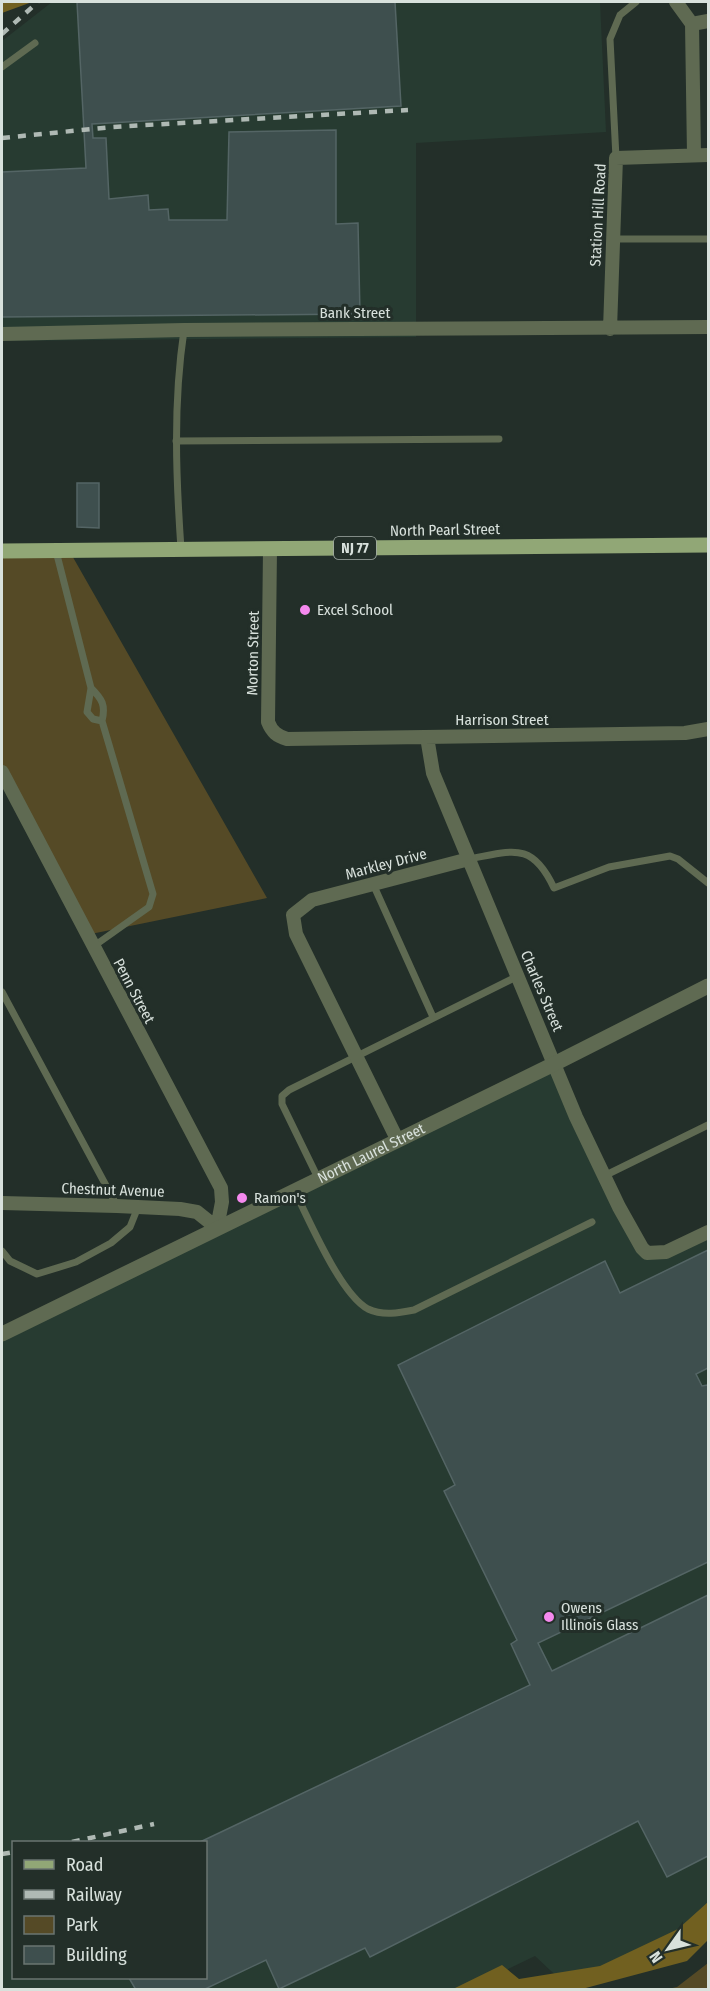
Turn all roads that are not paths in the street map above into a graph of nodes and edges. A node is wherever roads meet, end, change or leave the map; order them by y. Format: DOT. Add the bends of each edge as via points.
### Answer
graph roads {
  1 [pos="636,2"];
  2 [pos="676,2"];
  3 [pos="708,21"];
  4 [pos="692,24"];
  5 [pos="35,43"];
  6 [pos="2,67"];
  7 [pos="694,155"];
  8 [pos="708,155"];
  9 [pos="616,158"];
  10 [pos="613,239"];
  11 [pos="708,239"];
  12 [pos="708,327"];
  13 [pos="610,329"];
  14 [pos="184,330"];
  15 [pos="2,334"];
  16 [pos="499,439"];
  17 [pos="176,441"];
  18 [pos="708,545"];
  19 [pos="181,549"];
  20 [pos="270,549"];
  21 [pos="2,551"];
  22 [pos="56,551"];
  23 [pos="91,688"];
  24 [pos="102,721"];
  25 [pos="708,729"];
  26 [pos="427,737"];
  27 [pos="296,738"];
  28 [pos="2,772"];
  29 [pos="469,859"];
  30 [pos="708,883"];
  31 [pos="373,884"];
  32 [pos="92,947"];
  33 [pos="518,976"];
  34 [pos="708,986"];
  35 [pos="2,992"];
  36 [pos="433,1017"];
  37 [pos="356,1055"];
  38 [pos="554,1064"];
  39 [pos="708,1125"];
  40 [pos="397,1139"];
  41 [pos="604,1176"];
  42 [pos="318,1178"];
  43 [pos="294,1190"];
  44 [pos="3,1200"];
  45 [pos="117,1206"];
  46 [pos="138,1207"];
  47 [pos="592,1222"];
  48 [pos="217,1228"];
  49 [pos="708,1232"];
  50 [pos="2,1251"];
  51 [pos="2,1334"];
  1 -- 9 [label="lane" via="620,15 610,39"];
  2 -- 4 [label="street"];
  3 -- 4 [label="street"];
  4 -- 7 [label="street"];
  5 -- 6 [label="lane"];
  7 -- 8 [label="street, Station Hill Road"];
  7 -- 9 [label="street, Station Hill Road"];
  9 -- 10 [label="street, Station Hill Road"];
  10 -- 11 [label="lane"];
  10 -- 13 [label="street, Station Hill Road"];
  12 -- 13 [label="street, Bank Street"];
  13 -- 14 [label="street, Bank Street"];
  14 -- 15 [label="street, Bank Street"];
  14 -- 17 [label="lane"];
  16 -- 17 [label="lane"];
  17 -- 19 [label="lane"];
  18 -- 20 [label="main road, North Pearl Street / NJ 77"];
  19 -- 20 [label="main road, North Pearl Street / NJ 77"];
  19 -- 22 [label="main road, North Pearl Street / NJ 77"];
  20 -- 27 [label="street, Morton Street" via="268,722 278,736"];
  21 -- 22 [label="main road, North Pearl Street / NJ 77"];
  22 -- 23 [label="lane"];
  23 -- 24 [label="lane" via="105,709"];
  23 -- 24 [label="lane" via="87,712"];
  24 -- 32 [label="lane" via="153,894 149,907"];
  25 -- 26 [label="street, Harrison Street" via="685,733"];
  26 -- 27 [label="street, Harrison Street"];
  26 -- 29 [label="street, Charles Street" via="434,773"];
  28 -- 32 [label="street, Penn Street"];
  29 -- 30 [label="lane, Markley Drive" via="524,853 538,861 554,888 609,867 670,856"];
  29 -- 31 [label="street, Markley Drive"];
  29 -- 33 [label="street, Charles Street"];
  31 -- 36 [label="lane"];
  31 -- 37 [label="street, Markley Drive" via="312,900 293,915 296,934"];
  32 -- 48 [label="street, Penn Street" via="220,1188 222,1202"];
  33 -- 36 [label="lane"];
  33 -- 38 [label="street, Charles Street"];
  34 -- 38 [label="street, North Laurel Street"];
  35 -- 45 [label="lane"];
  36 -- 37 [label="lane"];
  37 -- 40 [label="street, Markley Drive"];
  37 -- 42 [label="lane" via="282,1096 282,1104"];
  38 -- 40 [label="street, North Laurel Street"];
  38 -- 41 [label="street, Charles Street"];
  39 -- 41 [label="lane"];
  40 -- 42 [label="street, North Laurel Street"];
  41 -- 49 [label="street, Charles Street" via="647,1252 666,1252"];
  42 -- 43 [label="street, North Laurel Street"];
  43 -- 47 [label="lane" via="351,1293 368,1309 392,1314 414,1310"];
  43 -- 48 [label="street, North Laurel Street"];
  44 -- 45 [label="street, Chestnut Avenue"];
  45 -- 46 [label="street, Chestnut Avenue"];
  46 -- 48 [label="street, Chestnut Avenue" via="197,1212"];
  46 -- 50 [label="lane" via="130,1227 111,1243 76,1262 37,1274 10,1261"];
  48 -- 51 [label="street, North Laurel Street"];
}
